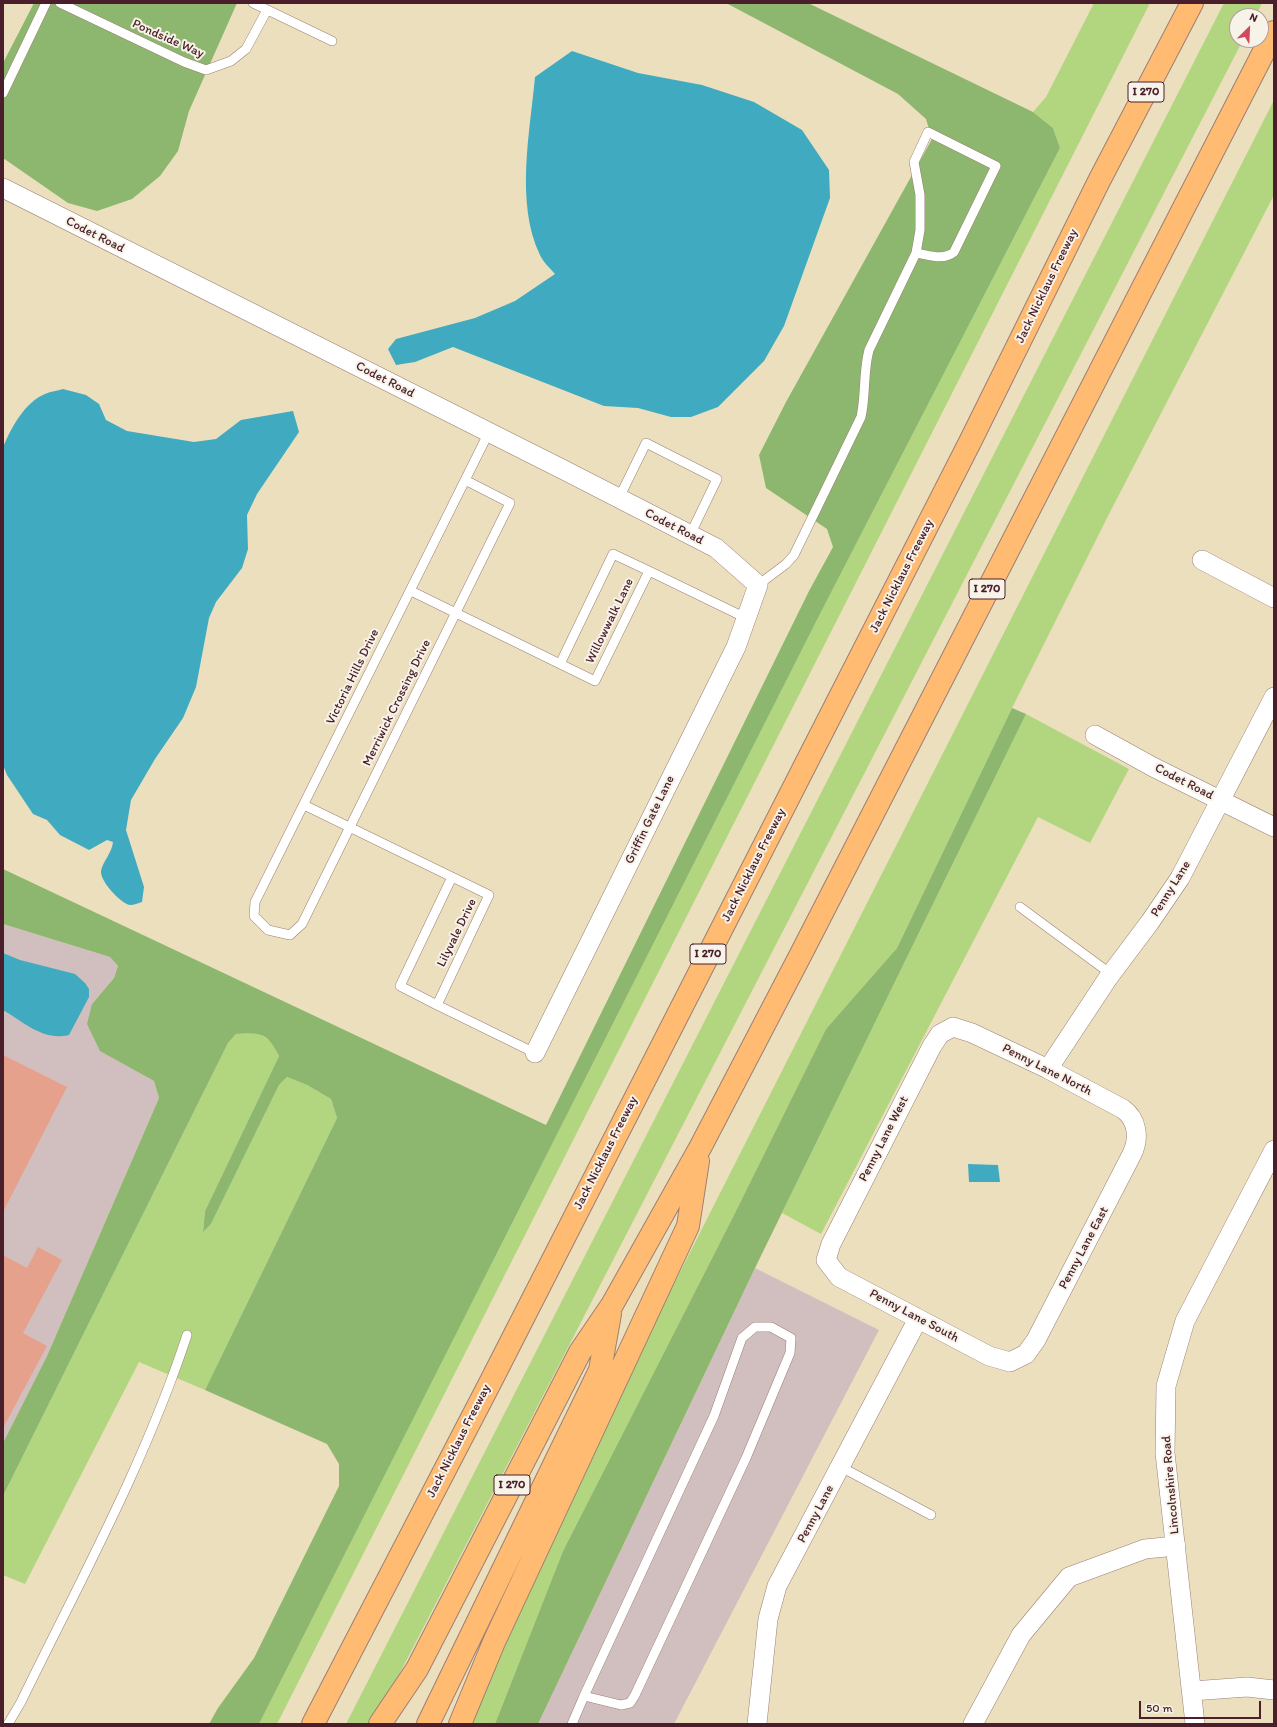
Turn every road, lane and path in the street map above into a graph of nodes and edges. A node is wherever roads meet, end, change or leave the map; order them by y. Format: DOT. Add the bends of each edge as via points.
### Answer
graph roads {
  1 [pos="46,3"];
  2 [pos="60,3"];
  3 [pos="253,3"];
  4 [pos="1192,3"];
  5 [pos="267,10"];
  6 [pos="1274,32"];
  7 [pos="332,41"];
  8 [pos="3,93"];
  9 [pos="3,188"];
  10 [pos="916,253"];
  11 [pos="489,432"];
  12 [pos="465,480"];
  13 [pos="619,498"];
  14 [pos="690,535"];
  15 [pos="1202,560"];
  16 [pos="649,571"];
  17 [pos="758,585"];
  18 [pos="410,591"];
  19 [pos="1274,598"];
  20 [pos="456,613"];
  21 [pos="746,618"];
  22 [pos="560,664"];
  23 [pos="1274,697"];
  24 [pos="1095,734"];
  25 [pos="1220,800"];
  26 [pos="304,805"];
  27 [pos="350,827"];
  28 [pos="1274,827"];
  29 [pos="452,877"];
  30 [pos="1020,907"];
  31 [pos="268,930"];
  32 [pos="1111,974"];
  33 [pos="437,1005"];
  34 [pos="953,1027"];
  35 [pos="535,1053"];
  36 [pos="1048,1069"];
  37 [pos="1135,1122"];
  38 [pos="701,1146"];
  39 [pos="1274,1150"];
  40 [pos="1267,1179"];
  41 [pos="826,1260"];
  42 [pos="612,1305"];
  43 [pos="918,1319"];
  44 [pos="187,1335"];
  45 [pos="1010,1362"];
  46 [pos="841,1467"];
  47 [pos="931,1515"];
  48 [pos="1176,1546"];
  49 [pos="417,1669"];
  50 [pos="1274,1690"];
  51 [pos="1192,1691"];
  52 [pos="584,1696"];
  53 [pos="8,1724"];
  54 [pos="313,1724"];
  55 [pos="380,1724"];
  56 [pos="396,1724"];
  57 [pos="428,1724"];
  58 [pos="460,1724"];
  59 [pos="572,1724"];
  60 [pos="757,1724"];
  61 [pos="973,1724"];
  62 [pos="1195,1724"];
  1 -- 8 [label="lane"];
  2 -- 5 [label="lane, Pondside Way" via="206,70 231,61 246,49"];
  3 -- 5 [label="lane"];
  4 -- 54 [label="highway, Jack Nicklaus Freeway / I 270" via="1099,181 970,442 494,1376"];
  5 -- 7 [label="lane"];
  6 -- 38 [label="highway, I 270"];
  9 -- 11 [label="street, Codet Road"];
  10 -- 10 [label="lane" via="920,230 920,195 914,162 928,132 996,166 954,252 940,257"];
  10 -- 17 [label="lane" via="869,350 866,362 865,402 861,417 794,555"];
  11 -- 12 [label="lane, Victoria Hills Drive"];
  11 -- 13 [label="street, Codet Road"];
  12 -- 18 [label="lane, Victoria Hills Drive"];
  12 -- 20 [label="lane, Merriwick Crossing Drive" via="510,503"];
  13 -- 14 [label="street, Codet Road"];
  13 -- 14 [label="lane" via="646,443 717,479"];
  14 -- 17 [label="street, Codet Road" via="716,548"];
  15 -- 19 [label="street"];
  16 -- 21 [label="lane, Willowwalk Lane"];
  16 -- 22 [label="lane, Willowwalk Lane" via="595,681"];
  16 -- 22 [label="lane" via="613,554"];
  17 -- 21 [label="street, Griffin Gate Lane"];
  18 -- 20 [label="lane, Willowwalk Lane"];
  18 -- 26 [label="lane, Victoria Hills Drive"];
  20 -- 22 [label="lane, Willowwalk Lane"];
  20 -- 27 [label="lane, Merriwick Crossing Drive"];
  21 -- 35 [label="street, Griffin Gate Lane" via="732,654"];
  23 -- 25 [label="street, Penny Lane"];
  24 -- 25 [label="street, Codet Road" via="1153,767"];
  25 -- 28 [label="street, Codet Road"];
  25 -- 32 [label="street, Penny Lane" via="1180,878"];
  26 -- 27 [label="lane, Lilyvale Drive"];
  26 -- 31 [label="lane, Victoria Hills Drive" via="255,902 254,916"];
  27 -- 29 [label="lane, Lilyvale Drive"];
  27 -- 31 [label="lane, Merriwick Crossing Drive" via="302,924 290,935"];
  29 -- 33 [label="lane" via="400,986"];
  29 -- 33 [label="lane, Lilyvale Drive" via="489,895"];
  30 -- 32 [label="lane"];
  32 -- 36 [label="street, Penny Lane"];
  33 -- 35 [label="lane"];
  34 -- 36 [label="street, Penny Lane North" via="972,1033"];
  34 -- 41 [label="street, Penny Lane West" via="940,1034 932,1046 831,1244"];
  36 -- 37 [label="street, Penny Lane North" via="1123,1109"];
  37 -- 45 [label="street, Penny Lane East" via="1136,1148 1043,1326 1026,1354"];
  38 -- 42 [label="highway, I 270"];
  38 -- 58 [label="highway" via="688,1226 494,1642"];
  39 -- 40 [label="street, Lincolnshire Road"];
  40 -- 48 [label="street, Lincolnshire Road" via="1185,1321 1166,1386 1166,1453"];
  41 -- 43 [label="street, Penny Lane South" via="839,1276"];
  42 -- 49 [label="highway, I 270" via="580,1352"];
  42 -- 57 [label="highway" via="600,1370"];
  43 -- 45 [label="street, Penny Lane South" via="990,1356"];
  43 -- 46 [label="street, Penny Lane"];
  44 -- 53 [label="lane" via="158,1417 139,1461"];
  46 -- 47 [label="lane"];
  46 -- 60 [label="street, Penny Lane" via="777,1586 768,1619"];
  48 -- 51 [label="street, Lincolnshire Road"];
  48 -- 61 [label="street" via="1145,1549 1069,1577 1021,1635"];
  49 -- 55 [label="highway, I 270"];
  49 -- 56 [label="highway"];
  50 -- 51 [label="street" via="1247,1687"];
  51 -- 62 [label="street, Lincolnshire Road"];
  52 -- 52 [label="lane" via="714,1416 742,1338 755,1327 771,1327 791,1338 790,1353 746,1458 635,1695 630,1702 621,1705"];
  52 -- 59 [label="lane"];
}
